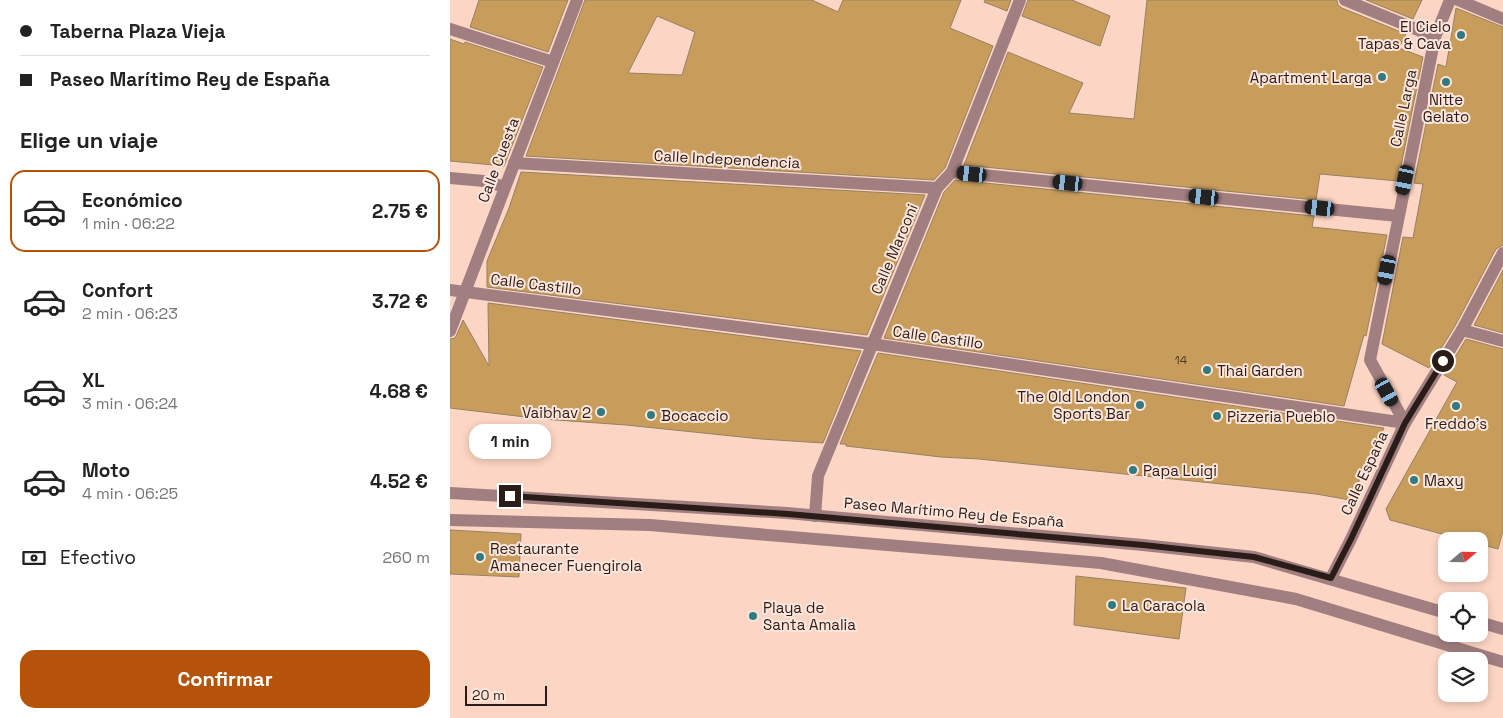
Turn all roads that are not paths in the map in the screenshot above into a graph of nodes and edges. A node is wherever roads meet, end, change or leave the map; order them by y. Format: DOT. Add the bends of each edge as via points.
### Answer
graph roads {
  1 [pos="577,0"];
  2 [pos="1020,0"];
  3 [pos="1345,0"];
  4 [pos="1450,0"];
  5 [pos="1458,0"];
  6 [pos="1503,19"];
  7 [pos="450,29"];
  8 [pos="1435,37"];
  9 [pos="553,62"];
  10 [pos="514,163"];
  11 [pos="952,172"];
  12 [pos="450,178"];
  13 [pos="505,187"];
  14 [pos="937,188"];
  15 [pos="1398,216"];
  16 [pos="1503,253"];
  17 [pos="450,290"];
  18 [pos="465,291"];
  19 [pos="1462,330"];
  20 [pos="450,331"];
  21 [pos="1503,341"];
  22 [pos="872,344"];
  23 [pos="1405,423"];
  24 [pos="450,493"];
  25 [pos="815,516"];
  26 [pos="450,520"];
  27 [pos="1331,578"];
  28 [pos="1438,611"];
  29 [pos="1488,625"];
  30 [pos="1503,629"];
  31 [pos="1503,662"];
  1 -- 9 [label="street, Calle Cuesta"];
  2 -- 11 [label="street, Calle Marconi"];
  3 -- 8 [label="street"];
  4 -- 8 [label="street, Calle Larga"];
  5 -- 6 [label="street"];
  7 -- 9 [label="street"];
  8 -- 15 [label="street, Calle Larga"];
  9 -- 10 [label="street, Calle Cuesta"];
  10 -- 13 [label="street, Calle Cuesta"];
  10 -- 14 [label="street, Calle Independencia"];
  11 -- 14 [label="street, Calle Marconi"];
  11 -- 15 [label="street"];
  12 -- 13 [label="street"];
  13 -- 18 [label="street, Calle Cuesta"];
  14 -- 22 [label="street, Calle Marconi"];
  15 -- 23 [label="street, Calle Larga" via="1370,360"];
  16 -- 19 [label="street, Calle España"];
  17 -- 18 [label="street, Calle Castillo"];
  18 -- 20 [label="street, Calle Cuesta"];
  18 -- 22 [label="street, Calle Castillo"];
  19 -- 21 [label="street"];
  19 -- 23 [label="street, Calle España"];
  22 -- 23 [label="street, Calle Castillo"];
  22 -- 25 [label="street, Calle Marconi" via="818,476"];
  23 -- 27 [label="street, Calle España"];
  24 -- 25 [label="street, Paseo Marítimo Rey de España"];
  25 -- 27 [label="street, Paseo Marítimo Rey de España" via="1254,557"];
  26 -- 31 [label="street" via="650,525 1102,563 1296,599"];
  27 -- 28 [label="street, Paseo Marítimo Rey de España"];
  29 -- 30 [label="street"];
}
